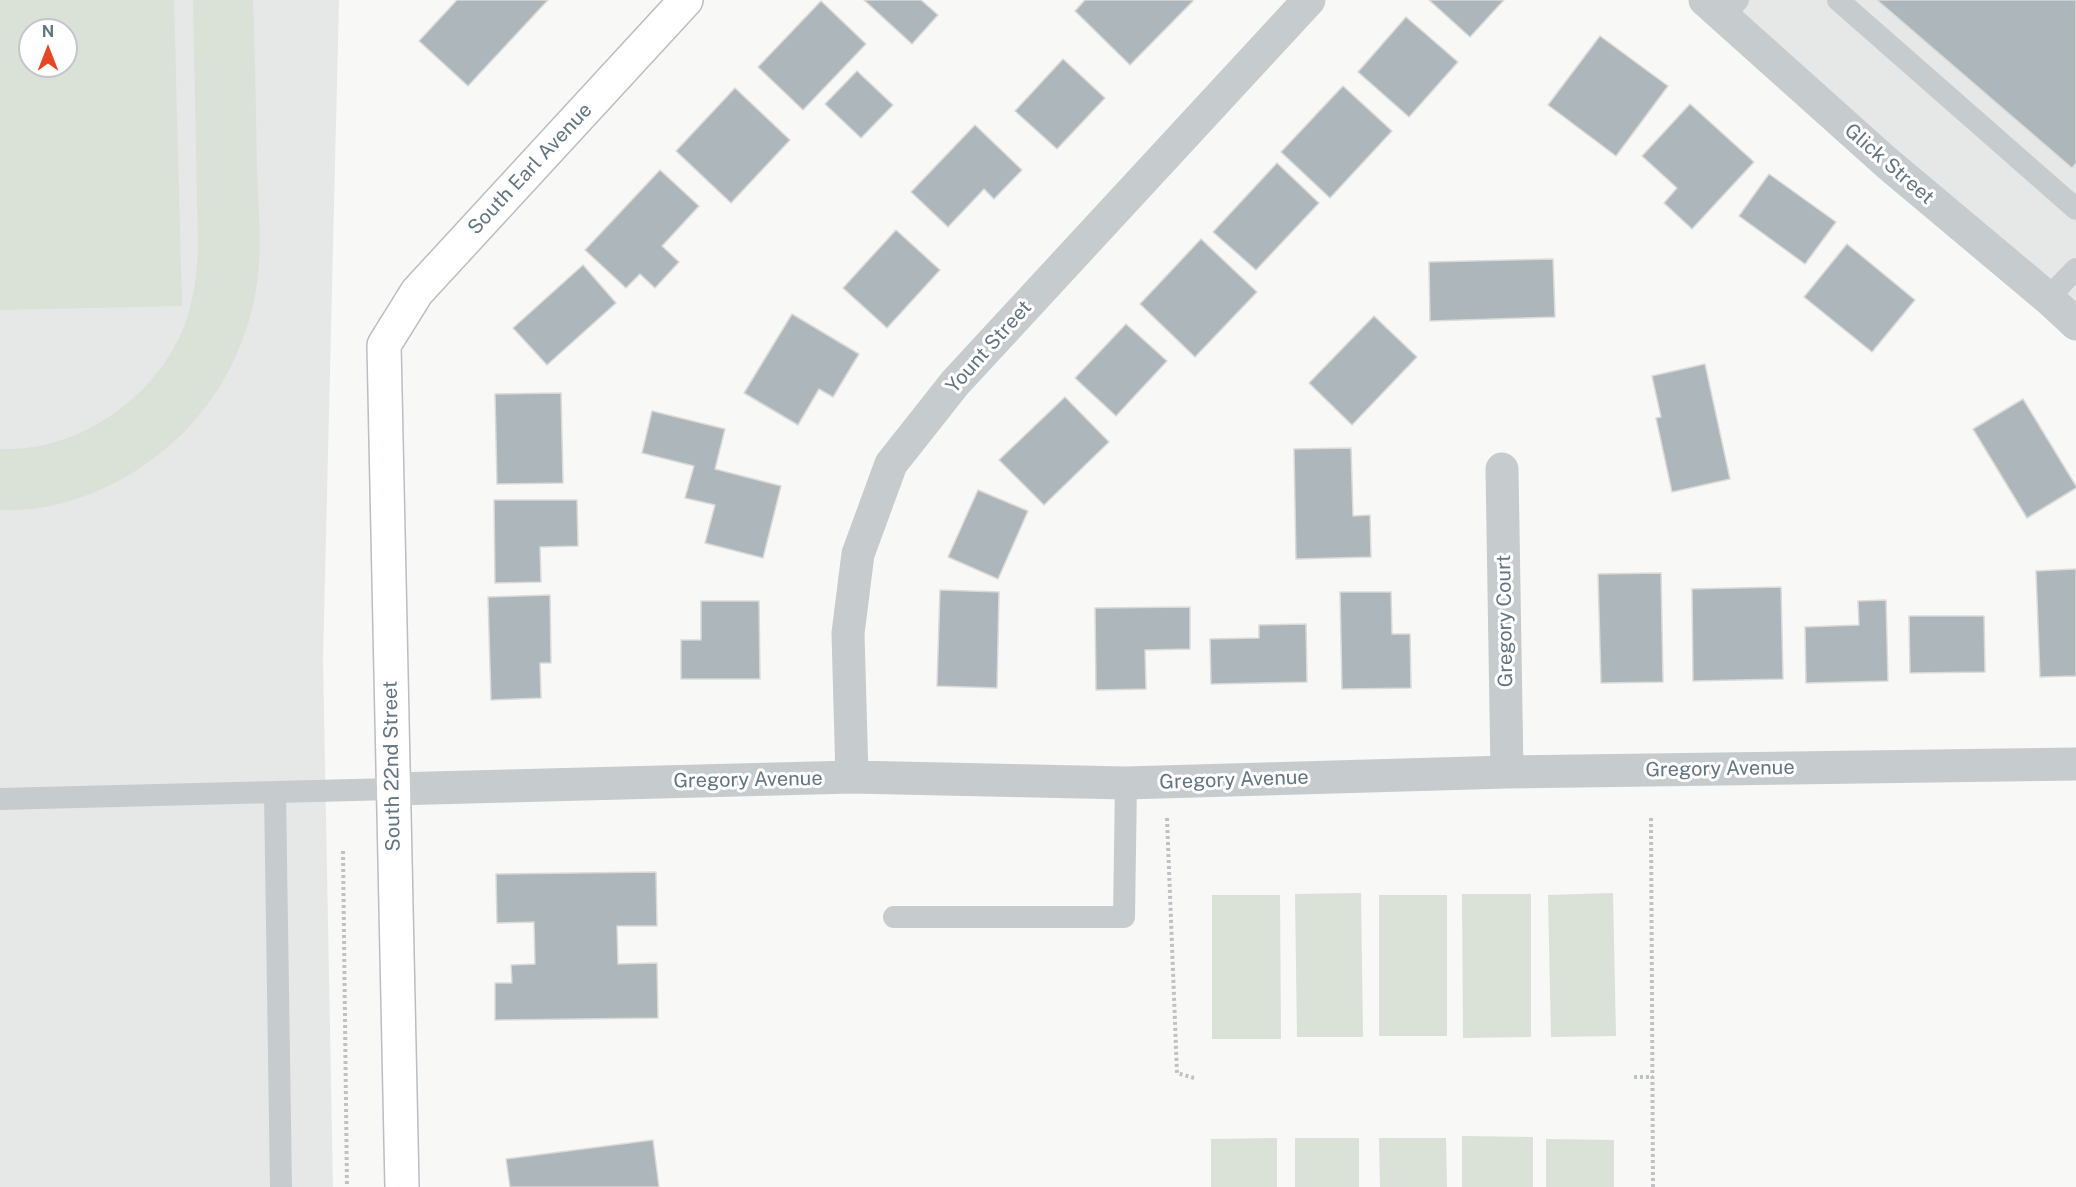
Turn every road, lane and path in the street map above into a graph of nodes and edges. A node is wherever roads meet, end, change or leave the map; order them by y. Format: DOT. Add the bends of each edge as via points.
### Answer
graph roads {
  1 [pos="686,0"];
  2 [pos="1309,0"];
  3 [pos="1838,0"];
  4 [pos="1722,6"];
  5 [pos="2076,209"];
  6 [pos="2076,269"];
  7 [pos="2048,298"];
  8 [pos="2076,324"];
  9 [pos="384,345"];
  10 [pos="1502,469"];
  11 [pos="2076,764"];
  12 [pos="1507,772"];
  13 [pos="852,777"];
  14 [pos="1126,783"];
  15 [pos="393,789"];
  16 [pos="275,792"];
  17 [pos="0,799"];
  18 [pos="1167,818"];
  19 [pos="1651,818"];
  20 [pos="343,851"];
  21 [pos="894,917"];
  22 [pos="1634,1077"];
  23 [pos="1653,1077"];
  24 [pos="1194,1078"];
  25 [pos="281,1187"];
  26 [pos="347,1187"];
  27 [pos="402,1187"];
  28 [pos="1653,1187"];
  1 -- 9 [label="street, South Earl Avenue" via="417,292"];
  2 -- 13 [label="street, Yount Street" via="955,384 891,464 858,554 848,633"];
  3 -- 5 [label="lane"];
  4 -- 7 [label="street, Glick Street" via="1887,163"];
  6 -- 7 [label="lane"];
  7 -- 8 [label="street, Glick Street"];
  9 -- 15 [label="street, South 22nd Street"];
  10 -- 12 [label="street, Gregory Court"];
  11 -- 12 [label="street, Gregory Avenue"];
  12 -- 14 [label="street, Gregory Avenue"];
  13 -- 14 [label="street, Gregory Avenue"];
  13 -- 15 [label="street, Gregory Avenue"];
  14 -- 21 [label="lane" via="1124,917"];
  15 -- 16 [label="lane"];
  15 -- 27 [label="street, South 22nd Street"];
  16 -- 17 [label="lane"];
  16 -- 25 [label="lane"];
  18 -- 24 [label="path" via="1177,1073"];
  19 -- 23 [label="path"];
  20 -- 26 [label="path"];
  22 -- 23 [label="path"];
  23 -- 28 [label="path"];
}
